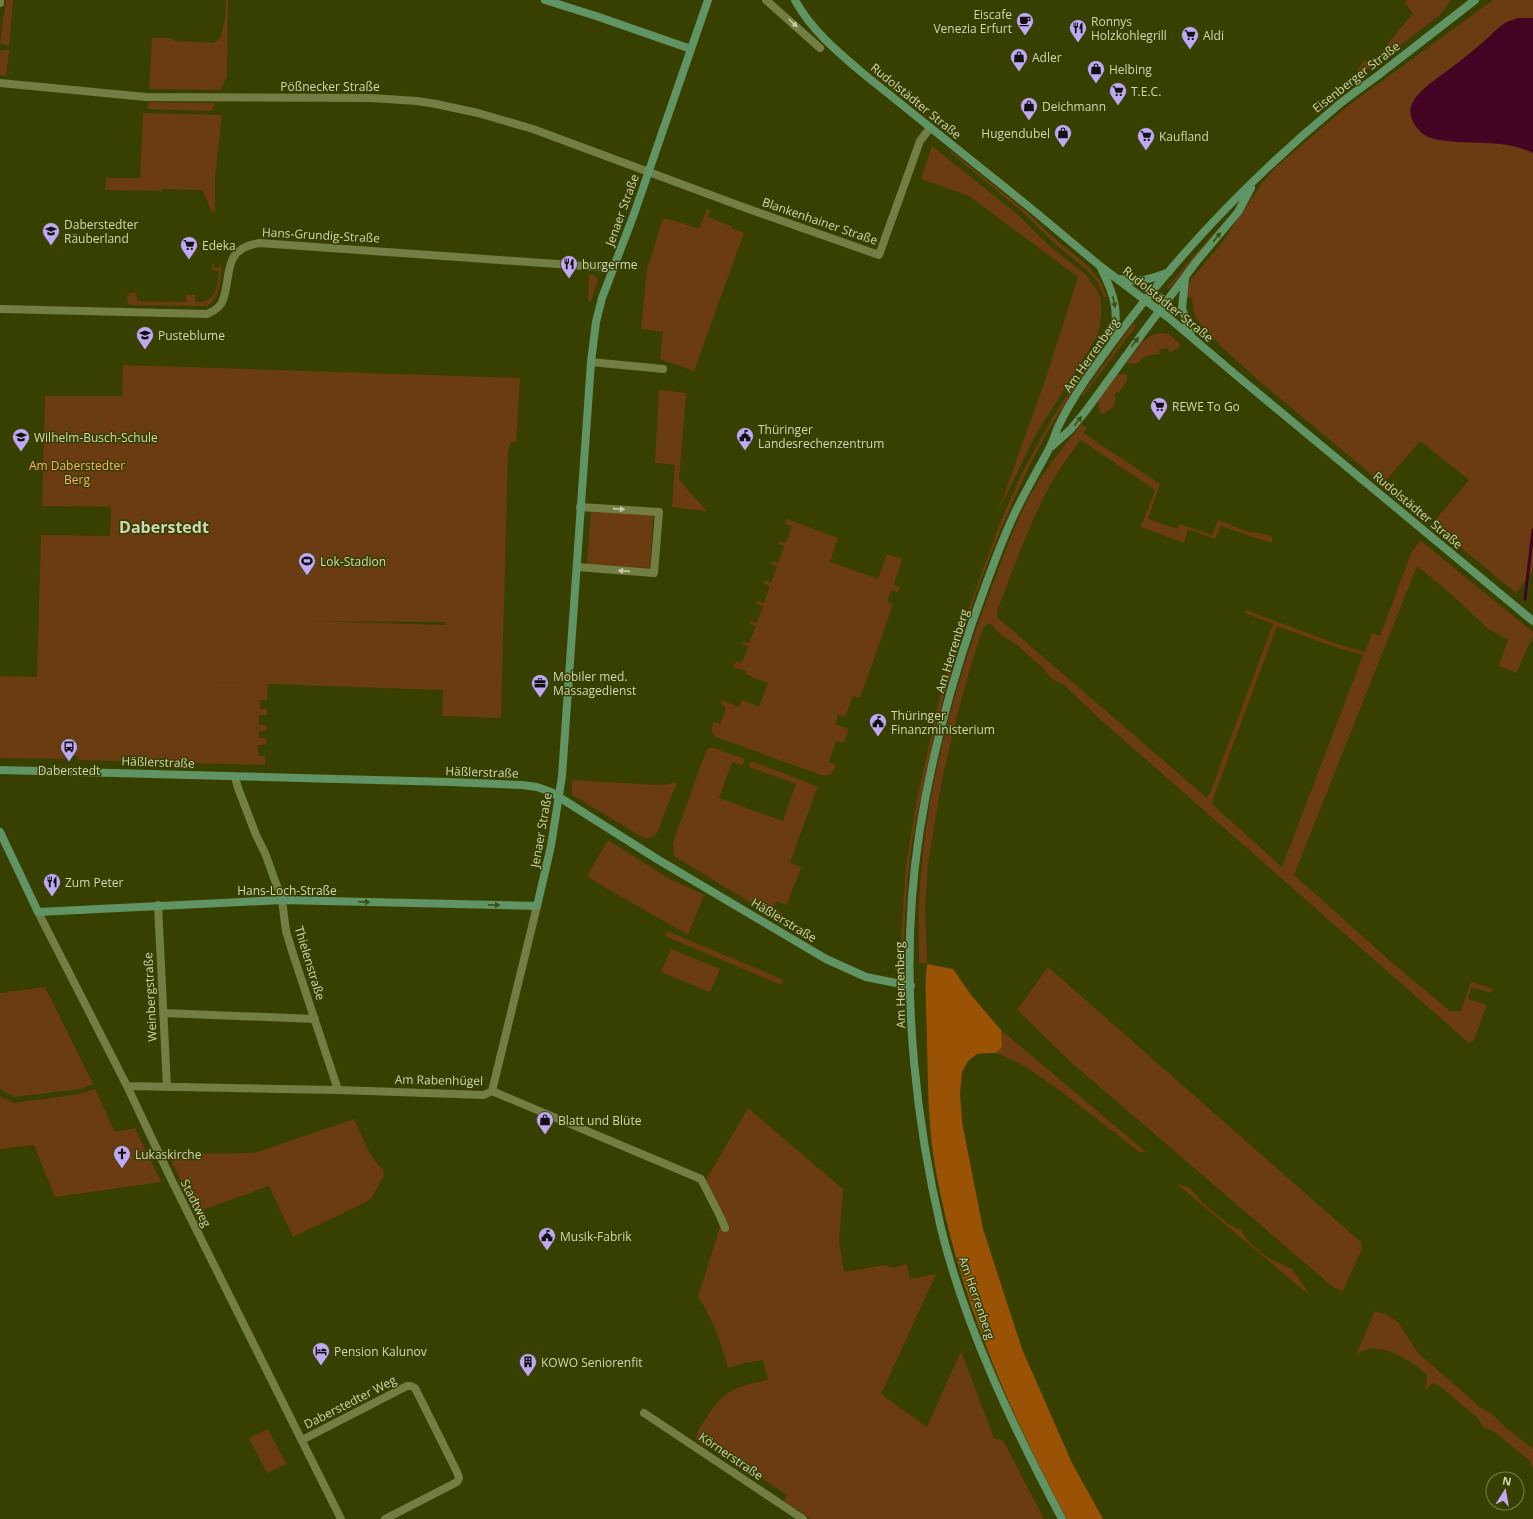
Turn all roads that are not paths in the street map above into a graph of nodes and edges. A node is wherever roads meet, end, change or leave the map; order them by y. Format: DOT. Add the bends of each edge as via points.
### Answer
graph roads {
  1 [pos="0,0"];
  2 [pos="545,0"];
  3 [pos="708,0"];
  4 [pos="766,0"];
  5 [pos="795,0"];
  6 [pos="1475,0"];
  7 [pos="0,3"];
  8 [pos="820,48"];
  9 [pos="691,49"];
  10 [pos="0,83"];
  11 [pos="930,128"];
  12 [pos="648,173"];
  13 [pos="1256,179"];
  14 [pos="1100,266"];
  15 [pos="614,268"];
  16 [pos="1169,272"];
  17 [pos="1186,277"];
  18 [pos="1116,278"];
  19 [pos="1146,300"];
  20 [pos="0,309"];
  21 [pos="1159,311"];
  22 [pos="1191,337"];
  23 [pos="1114,340"];
  24 [pos="591,362"];
  25 [pos="663,369"];
  26 [pos="1050,447"];
  27 [pos="580,507"];
  28 [pos="577,567"];
  29 [pos="1533,621"];
  30 [pos="0,770"];
  31 [pos="235,777"];
  32 [pos="559,797"];
  33 [pos="0,832"];
  34 [pos="282,900"];
  35 [pos="158,906"];
  36 [pos="537,906"];
  37 [pos="38,912"];
  38 [pos="910,986"];
  39 [pos="163,1013"];
  40 [pos="315,1019"];
  41 [pos="127,1086"];
  42 [pos="167,1087"];
  43 [pos="338,1090"];
  44 [pos="492,1091"];
  45 [pos="725,1228"];
  46 [pos="644,1413"];
  47 [pos="302,1440"];
  48 [pos="341,1519"];
  49 [pos="385,1519"];
  50 [pos="803,1519"];
  51 [pos="1062,1519"];
  1 -- 7 [label="street"];
  2 -- 9 [label="street"];
  3 -- 9 [label="street, Jenaer Straße"];
  4 -- 8 [label="street, one-way"];
  5 -- 11 [label="street, Rudolstädter Straße" via="807,18 838,52"];
  6 -- 13 [label="street, Eisenberger Straße" via="1340,103"];
  9 -- 12 [label="street, Jenaer Straße"];
  10 -- 12 [label="street, Pößnecker Straße" via="146,97 349,97 417,101 478,113 520,125"];
  11 -- 12 [label="street, Blankenhainer Straße" via="920,141 878,255"];
  11 -- 14 [label="street, Rudolstädter Straße"];
  12 -- 15 [label="street, Jenaer Straße"];
  13 -- 16 [label="street, Eisenberger Straße"];
  17 -- 13 [label="street, Eisenberger Straße, one-way" via="1238,212"];
  14 -- 18 [label="street, Rudolstädter Straße"];
  14 -- 23 [label="street, one-way" via="1116,306"];
  15 -- 20 [label="street, Hans-Grundig-Straße" via="259,243 250,244 235,255 229,269 223,302 208,314"];
  15 -- 24 [label="street, Jenaer Straße" via="596,322"];
  16 -- 18 [label="street" via="1138,281"];
  16 -- 19 [label="street, Eisenberger Straße"];
  17 -- 21 [label="street, Eisenberger Straße"];
  17 -- 22 [label="street" via="1182,308"];
  18 -- 19 [label="street, Rudolstädter Straße"];
  19 -- 21 [label="street, Rudolstädter Straße"];
  19 -- 23 [label="street, Am Herrenberg"];
  21 -- 22 [label="street, Rudolstädter Straße"];
  26 -- 21 [label="street, Am Herrenberg, one-way" via="1070,430"];
  22 -- 29 [label="street, Rudolstädter Straße"];
  23 -- 26 [label="street, Am Herrenberg" via="1077,393"];
  24 -- 25 [label="street"];
  24 -- 27 [label="street, Jenaer Straße"];
  26 -- 38 [label="street, Am Herrenberg" via="1012,518 995,561 960,661 938,742 917,848 912,898"];
  27 -- 28 [label="street, Jenaer Straße"];
  27 -- 28 [label="street, one-way" via="659,512 654,573"];
  28 -- 32 [label="street, Jenaer Straße"];
  30 -- 31 [label="street, Häßlerstraße"];
  31 -- 32 [label="street, Häßlerstraße" via="522,785 537,787"];
  31 -- 34 [label="street, Thielenstraße"];
  32 -- 36 [label="street, Jenaer Straße"];
  32 -- 38 [label="street, Häßlerstraße" via="657,860 826,959 866,977"];
  33 -- 37 [label="street, Stadtweg"];
  34 -- 35 [label="street, Hans-Loch-Straße"];
  34 -- 36 [label="street, Hans-Loch-Straße, one-way"];
  34 -- 40 [label="street, Thielenstraße" via="286,931"];
  35 -- 37 [label="street, Hans-Loch-Straße"];
  35 -- 39 [label="street, Weinbergstraße"];
  36 -- 44 [label="street, Jenaer Straße"];
  37 -- 41 [label="street, Stadtweg"];
  38 -- 51 [label="street, Am Herrenberg" via="920,1116 950,1262 972,1326 1007,1409"];
  39 -- 40 [label="street"];
  39 -- 42 [label="street, Weinbergstraße"];
  40 -- 43 [label="street, Thielenstraße"];
  41 -- 42 [label="street, Am Rabenhügel"];
  41 -- 47 [label="street, Stadtweg"];
  42 -- 43 [label="street, Am Rabenhügel"];
  43 -- 44 [label="street, Am Rabenhügel" via="484,1095"];
  44 -- 45 [label="street, Am Rabenhügel" via="701,1179"];
  46 -- 50 [label="street, Körnerstraße"];
  47 -- 48 [label="street, Stadtweg"];
  47 -- 49 [label="street, Daberstedter Weg" via="402,1388 415,1388 459,1478 457,1482"];
}
